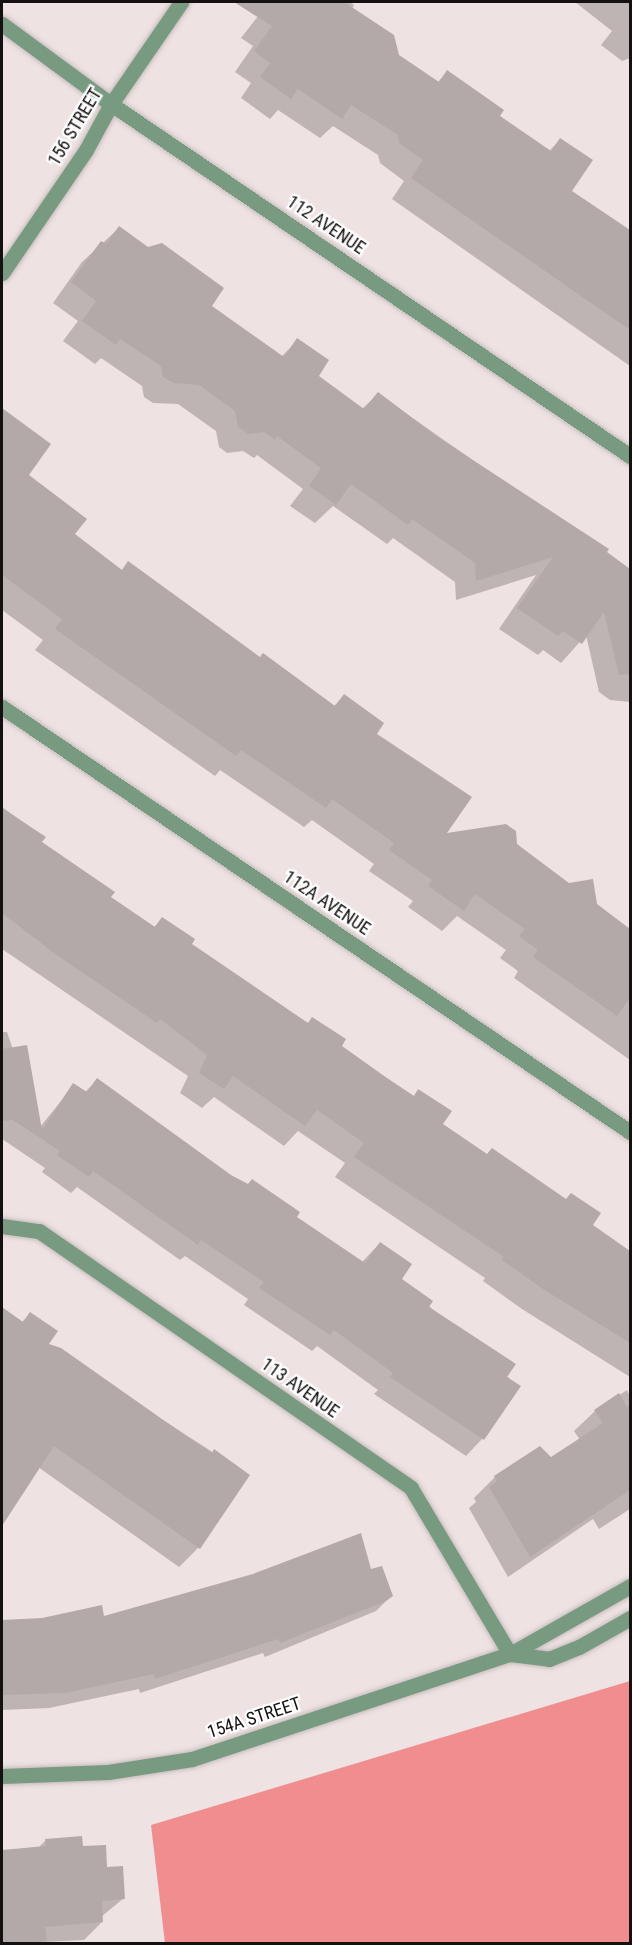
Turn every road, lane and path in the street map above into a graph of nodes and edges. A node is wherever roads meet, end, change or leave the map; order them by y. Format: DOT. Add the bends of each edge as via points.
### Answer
graph roads {
  1 [pos="181,2"];
  2 [pos="2,24"];
  3 [pos="111,104"];
  4 [pos="2,273"];
  5 [pos="630,456"];
  6 [pos="2,707"];
  7 [pos="630,1132"];
  8 [pos="2,1226"];
  9 [pos="630,1586"];
  10 [pos="630,1618"];
  11 [pos="510,1654"];
  12 [pos="2,1776"];
  1 -- 3 [label="street, 156 STREET"];
  2 -- 3 [label="street, 112 AVENUE"];
  3 -- 4 [label="street, 156 STREET" via="86,150"];
  3 -- 5 [label="street, 112 AVENUE"];
  6 -- 7 [label="street, 112A AVENUE"];
  8 -- 11 [label="street, 113 AVENUE" via="39,1231 411,1488"];
  9 -- 11 [label="street, 154A STREET"];
  10 -- 11 [label="street, 154A STREET" via="549,1659"];
  11 -- 12 [label="street, 154A STREET" via="192,1759 108,1772 29,1778"];
}
